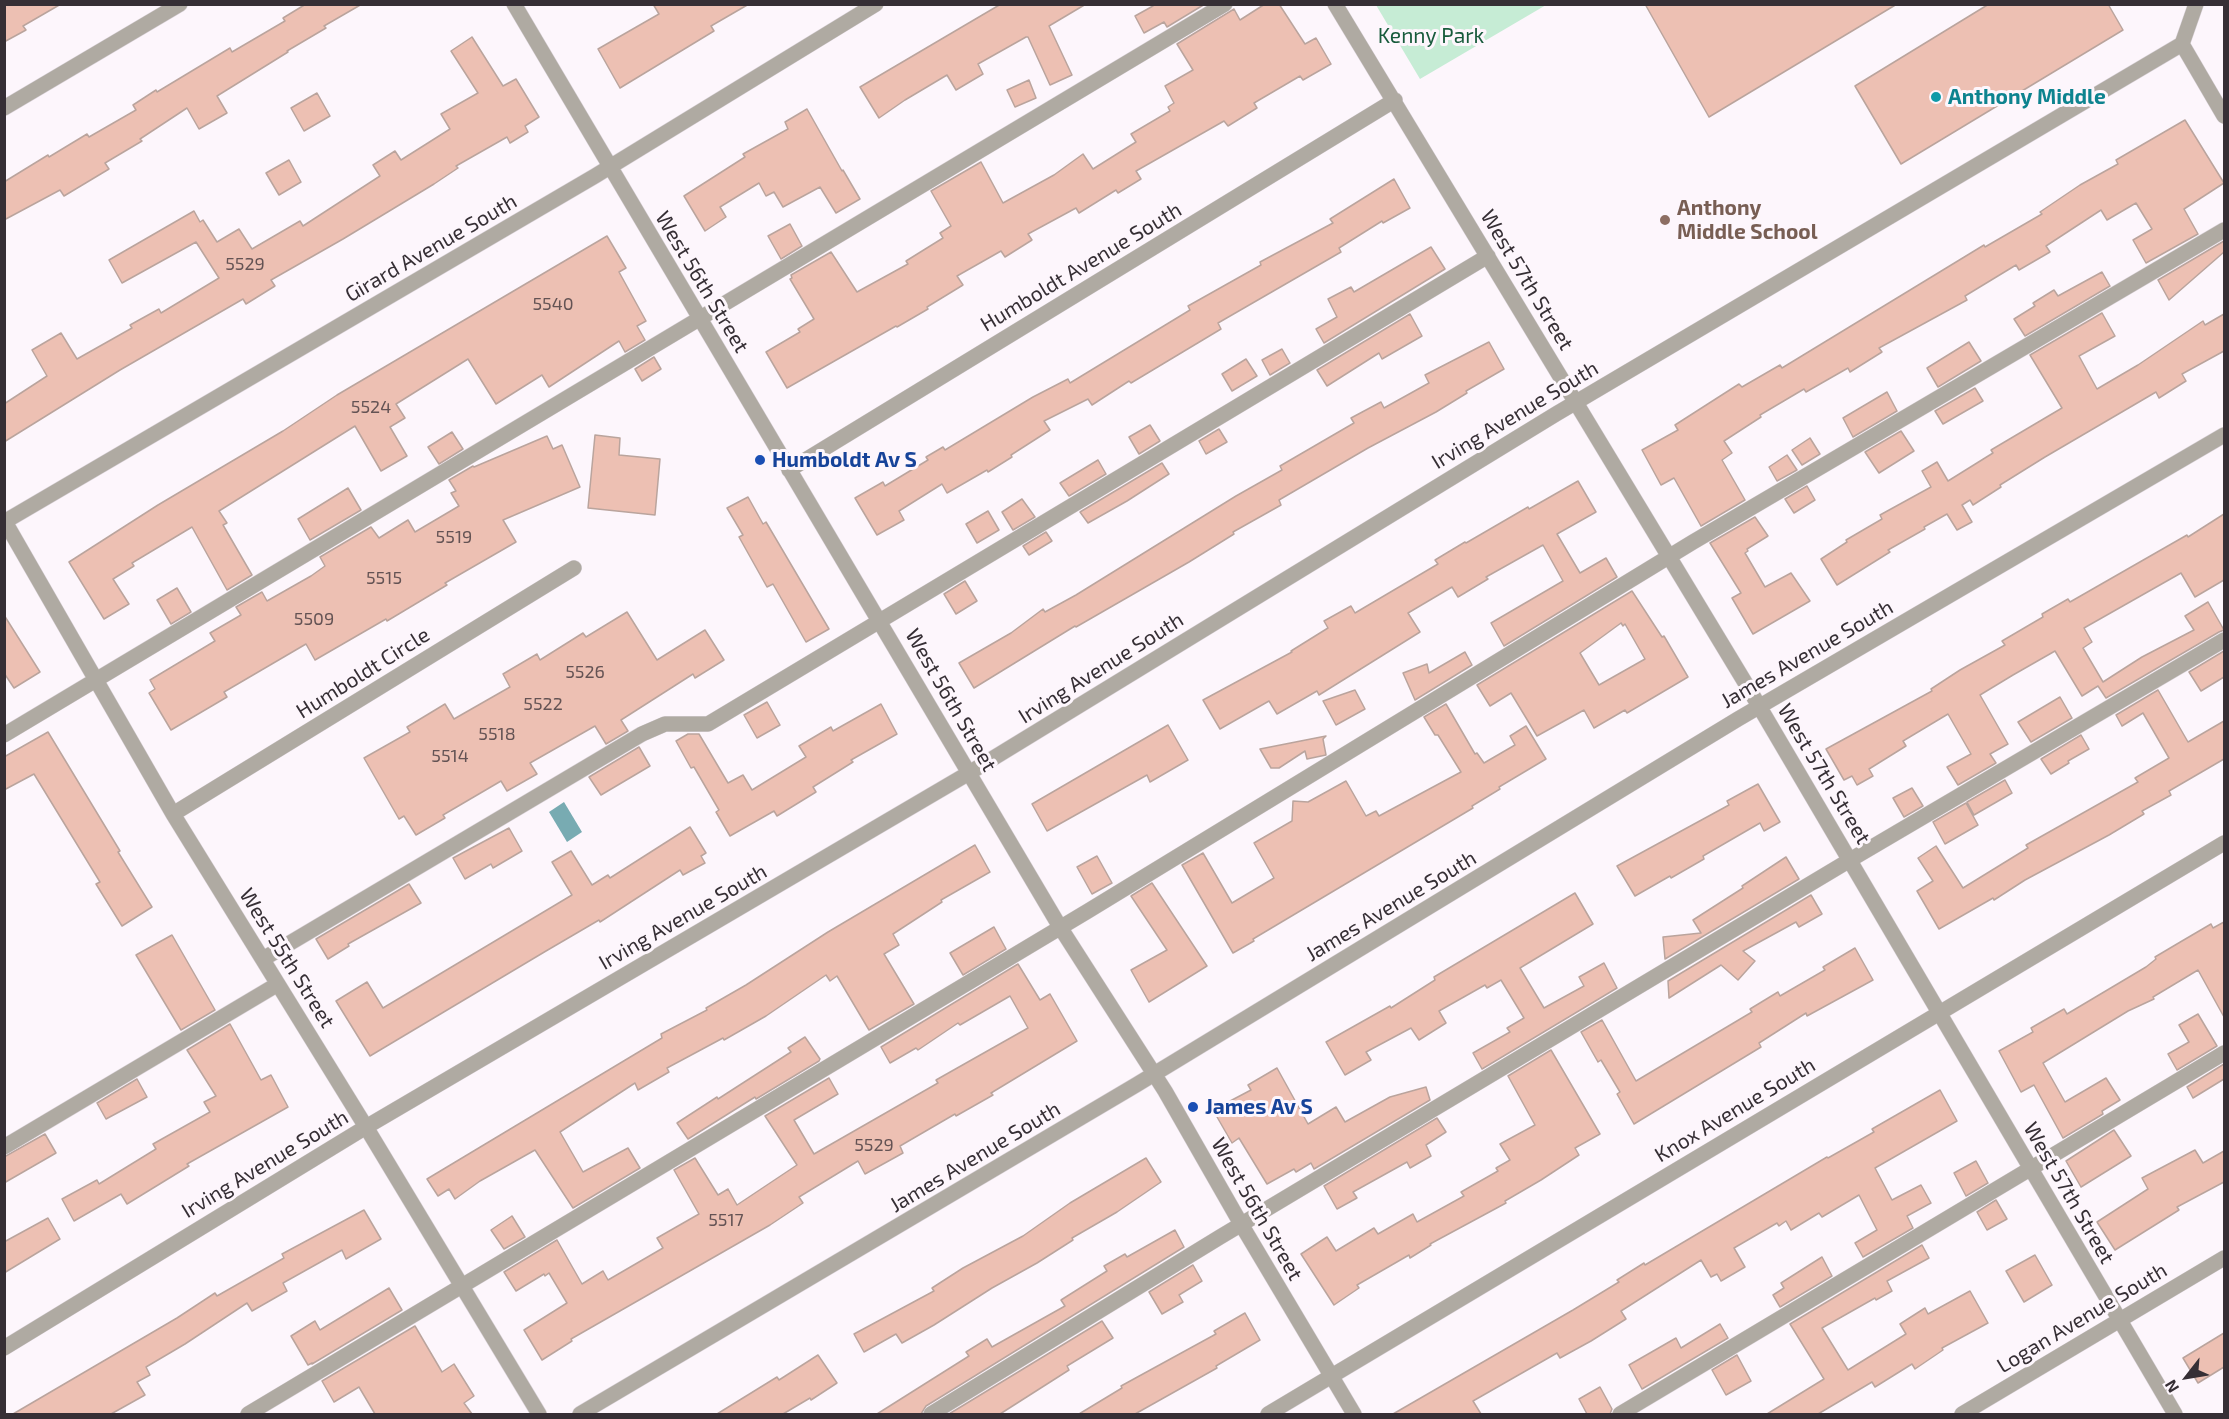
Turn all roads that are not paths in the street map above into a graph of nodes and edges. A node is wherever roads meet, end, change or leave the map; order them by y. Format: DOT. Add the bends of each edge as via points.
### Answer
graph roads {
  1 [pos="180,4"];
  2 [pos="876,4"];
  3 [pos="1226,4"];
  4 [pos="1335,4"];
  5 [pos="2196,4"];
  6 [pos="521,7"];
  7 [pos="2182,45"];
  8 [pos="1395,100"];
  9 [pos="4,108"];
  10 [pos="2224,116"];
  11 [pos="610,167"];
  12 [pos="2224,230"];
  13 [pos="1488,256"];
  14 [pos="700,319"];
  15 [pos="1576,402"];
  16 [pos="2224,435"];
  17 [pos="789,470"];
  18 [pos="5,521"];
  19 [pos="1669,558"];
  20 [pos="574,568"];
  21 [pos="880,621"];
  22 [pos="2224,640"];
  23 [pos="97,680"];
  24 [pos="1760,707"];
  25 [pos="4,735"];
  26 [pos="969,773"];
  27 [pos="174,814"];
  28 [pos="2224,843"];
  29 [pos="1850,860"];
  30 [pos="1060,927"];
  31 [pos="263,959"];
  32 [pos="278,984"];
  33 [pos="1939,1013"];
  34 [pos="2224,1053"];
  35 [pos="1154,1074"];
  36 [pos="366,1127"];
  37 [pos="4,1147"];
  38 [pos="2030,1168"];
  39 [pos="1241,1224"];
  40 [pos="2224,1258"];
  41 [pos="462,1288"];
  42 [pos="2119,1320"];
  43 [pos="4,1348"];
  44 [pos="1331,1377"];
  45 [pos="248,1414"];
  46 [pos="539,1414"];
  47 [pos="580,1414"];
  48 [pos="931,1414"];
  49 [pos="1268,1414"];
  50 [pos="1354,1414"];
  51 [pos="1620,1414"];
  52 [pos="1962,1414"];
  53 [pos="2175,1414"];
  1 -- 9 [label="street"];
  2 -- 11 [label="street, Girard Avenue South"];
  3 -- 14 [label="street"];
  4 -- 8 [label="street, West 57th Street"];
  5 -- 7 [label="street"];
  6 -- 11 [label="street, West 56th Street"];
  7 -- 10 [label="street"];
  7 -- 15 [label="street, Irving Avenue South"];
  8 -- 13 [label="street, West 57th Street"];
  8 -- 17 [label="street, Humboldt Avenue South"];
  11 -- 14 [label="street, West 56th Street"];
  11 -- 18 [label="street, Girard Avenue South"];
  12 -- 19 [label="street"];
  13 -- 15 [label="street, West 57th Street"];
  13 -- 21 [label="street"];
  14 -- 17 [label="street, West 56th Street"];
  14 -- 23 [label="street"];
  15 -- 19 [label="street, West 57th Street"];
  15 -- 26 [label="street, Irving Avenue South"];
  16 -- 24 [label="street, James Avenue South"];
  17 -- 21 [label="street, West 56th Street"];
  18 -- 23 [label="street, West 55th Street"];
  19 -- 24 [label="street, West 57th Street"];
  19 -- 30 [label="street"];
  20 -- 27 [label="street, Humboldt Circle"];
  21 -- 26 [label="street, West 56th Street"];
  21 -- 31 [label="street" via="708,724 664,724 642,734"];
  22 -- 29 [label="street"];
  23 -- 25 [label="street"];
  23 -- 27 [label="street, West 55th Street"];
  24 -- 29 [label="street, West 57th Street"];
  24 -- 35 [label="street, James Avenue South"];
  26 -- 30 [label="street, West 56th Street"];
  26 -- 36 [label="street, Irving Avenue South"];
  27 -- 31 [label="street, West 55th Street"];
  28 -- 33 [label="street, Knox Avenue South"];
  29 -- 33 [label="street, West 57th Street"];
  29 -- 39 [label="street"];
  30 -- 35 [label="street, West 56th Street"];
  30 -- 41 [label="street"];
  31 -- 32 [label="street, West 55th Street"];
  32 -- 36 [label="street, West 55th Street"];
  32 -- 37 [label="street"];
  33 -- 38 [label="street, West 57th Street"];
  33 -- 44 [label="street, Knox Avenue South"];
  34 -- 38 [label="street"];
  35 -- 39 [label="street, West 56th Street"];
  35 -- 47 [label="street, James Avenue South"];
  36 -- 41 [label="street, West 55th Street"];
  36 -- 43 [label="street, Irving Avenue South"];
  38 -- 42 [label="street, West 57th Street"];
  38 -- 51 [label="street"];
  39 -- 44 [label="street, West 56th Street"];
  39 -- 48 [label="street"];
  40 -- 42 [label="street, Logan Avenue South"];
  41 -- 45 [label="street"];
  41 -- 46 [label="street, West 55th Street"];
  42 -- 52 [label="street, Logan Avenue South"];
  42 -- 53 [label="street, West 57th Street"];
  44 -- 49 [label="street, Knox Avenue South"];
  44 -- 50 [label="street, West 56th Street"];
}
